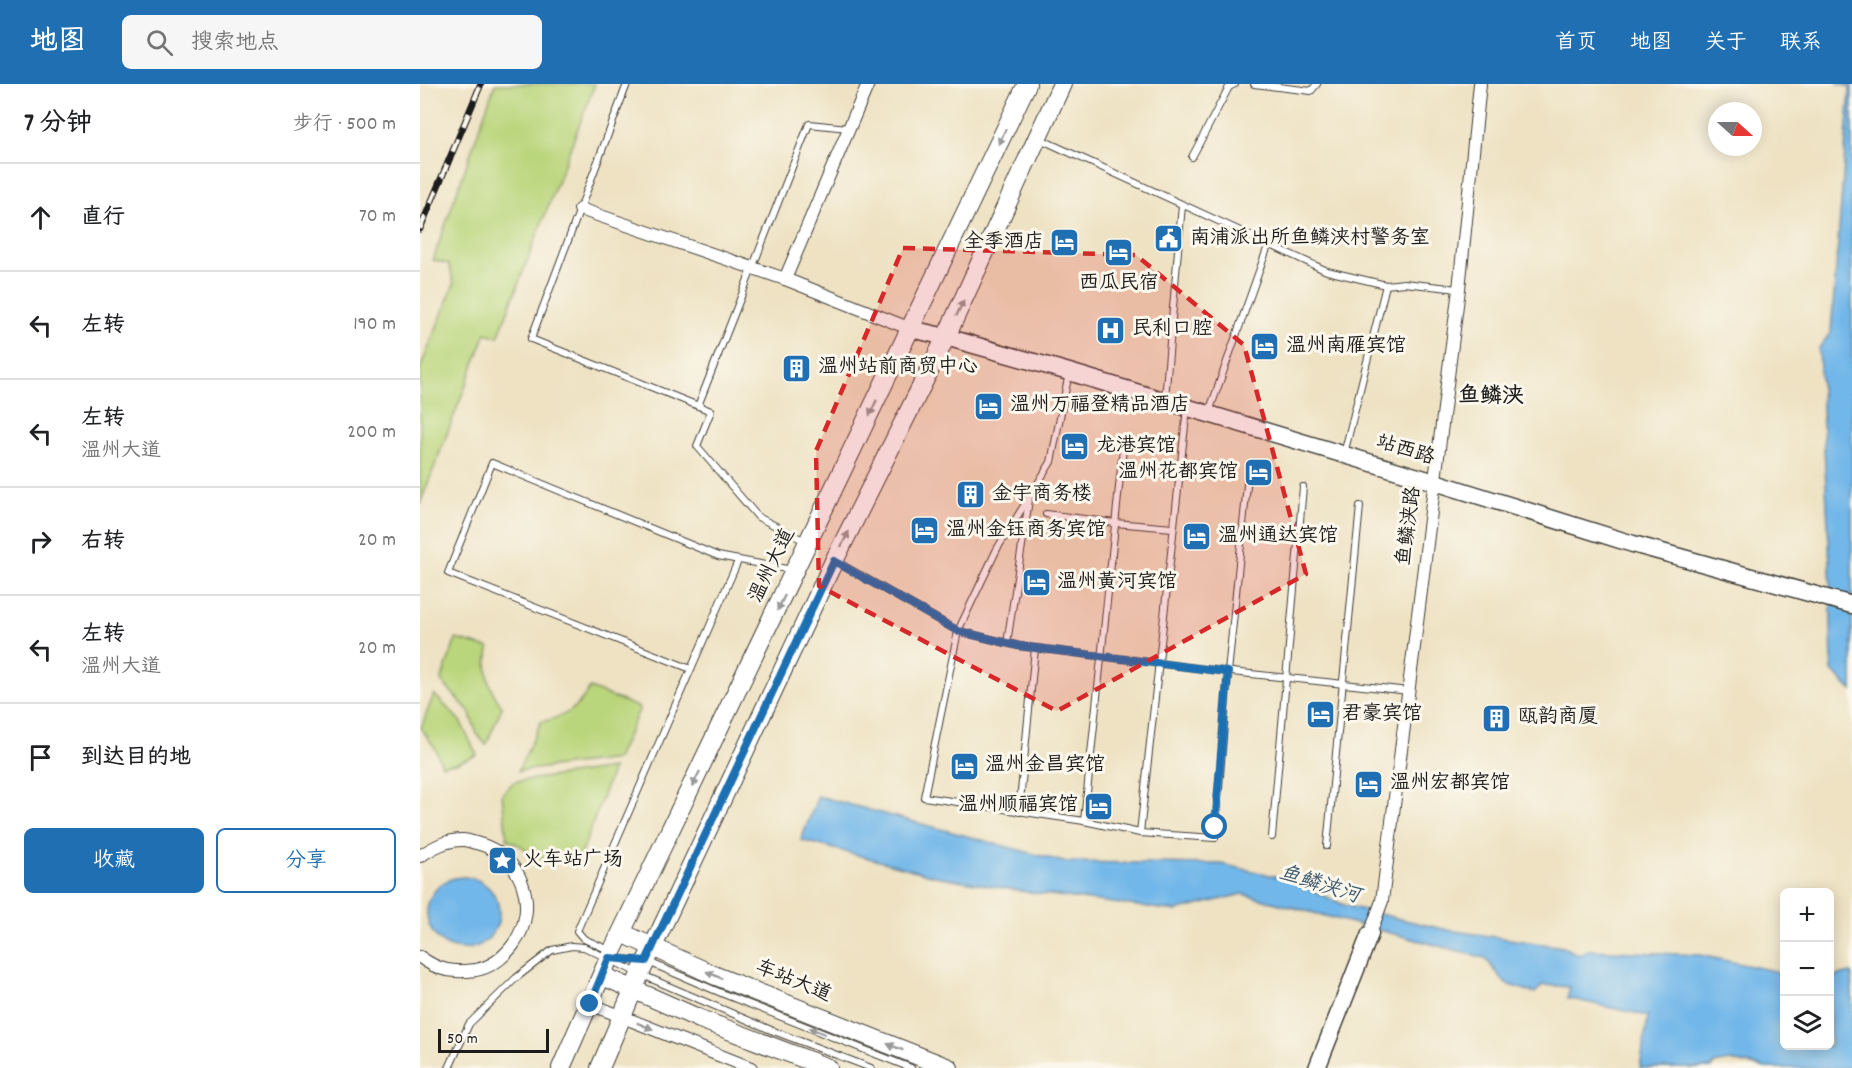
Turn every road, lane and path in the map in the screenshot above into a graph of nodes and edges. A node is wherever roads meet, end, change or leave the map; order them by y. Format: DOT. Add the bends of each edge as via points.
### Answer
graph roads {
  1 [pos="627,84"];
  2 [pos="868,84"];
  3 [pos="1027,84"];
  4 [pos="1062,84"];
  5 [pos="1235,84"];
  6 [pos="1254,84"];
  7 [pos="1317,84"];
  8 [pos="1480,84"];
  9 [pos="849,128"];
  10 [pos="1038,138"];
  11 [pos="1192,157"];
  12 [pos="1182,205"];
  13 [pos="580,209"];
  14 [pos="1268,246"];
  15 [pos="752,268"];
  16 [pos="785,279"];
  17 [pos="1386,285"];
  18 [pos="1459,289"];
  19 [pos="911,329"];
  20 [pos="946,337"];
  21 [pos="1069,372"];
  22 [pos="1164,401"];
  23 [pos="698,406"];
  24 [pos="1187,408"];
  25 [pos="1208,414"];
  26 [pos="1124,439"];
  27 [pos="1344,454"];
  28 [pos="1248,475"];
  29 [pos="1435,482"];
  30 [pos="1303,487"];
  31 [pos="1030,496"];
  32 [pos="1360,506"];
  33 [pos="1046,514"];
  34 [pos="1115,524"];
  35 [pos="1173,528"];
  36 [pos="809,543"];
  37 [pos="738,561"];
  38 [pos="834,561"];
  39 [pos="796,571"];
  40 [pos="1852,605"];
  41 [pos="958,631"];
  42 [pos="1007,643"];
  43 [pos="1035,648"];
  44 [pos="1100,656"];
  45 [pos="1158,664"];
  46 [pos="691,669"];
  47 [pos="1228,672"];
  48 [pos="1286,678"];
  49 [pos="1343,684"];
  50 [pos="1409,692"];
  51 [pos="1019,812"];
  52 [pos="1084,821"];
  53 [pos="1140,833"];
  54 [pos="1272,837"];
  55 [pos="1327,846"];
  56 [pos="420,856"];
  57 [pos="622,933"];
  58 [pos="1370,934"];
  59 [pos="420,957"];
  60 [pos="609,962"];
  61 [pos="644,968"];
  62 [pos="590,1004"];
  63 [pos="622,1017"];
  64 [pos="449,1068"];
  65 [pos="561,1068"];
  66 [pos="600,1068"];
  67 [pos="751,1068"];
  68 [pos="828,1068"];
  69 [pos="871,1068"];
  70 [pos="911,1068"];
  71 [pos="949,1068"];
  72 [pos="1317,1068"];
  1 -- 13 [label="lane"];
  2 -- 9 [label="street"];
  3 -- 19 [label="main road, 温州大道, one-way"];
  4 -- 10 [label="main road"];
  5 -- 11 [label="lane" via="1229,87"];
  6 -- 7 [label="lane" via="1311,91"];
  8 -- 18 [label="street, 鱼鳞浃路"];
  9 -- 15 [label="lane" via="808,124"];
  9 -- 16 [label="street"];
  10 -- 12 [label="lane"];
  20 -- 10 [label="main road, one-way"];
  12 -- 14 [label="lane"];
  12 -- 22 [label="lane"];
  13 -- 15 [label="street"];
  13 -- 23 [label="lane" via="531,339"];
  14 -- 17 [label="lane" via="1327,271"];
  14 -- 25 [label="lane"];
  15 -- 16 [label="street"];
  15 -- 23 [label="lane"];
  16 -- 19 [label="street"];
  17 -- 18 [label="lane"];
  17 -- 27 [label="lane"];
  18 -- 29 [label="street, 鱼鳞浃路"];
  19 -- 20 [label="street, 站西路"];
  19 -- 36 [label="main road, 温州大道, one-way"];
  20 -- 21 [label="street, 站西路"];
  38 -- 20 [label="main road, one-way"];
  21 -- 22 [label="street, 站西路"];
  21 -- 31 [label="lane" via="1051,462"];
  22 -- 24 [label="street, 站西路"];
  23 -- 36 [label="lane" via="711,411 697,446 758,517"];
  24 -- 25 [label="street, 站西路"];
  24 -- 35 [label="lane"];
  25 -- 27 [label="street, 站西路"];
  26 -- 34 [label="lane"];
  27 -- 29 [label="street, 站西路"];
  28 -- 47 [label="lane"];
  29 -- 40 [label="street, 站西路" via="1633,544"];
  29 -- 50 [label="street, 鱼鳞浃路"];
  30 -- 48 [label="lane"];
  31 -- 41 [label="lane" via="997,549"];
  31 -- 42 [label="lane"];
  32 -- 49 [label="lane"];
  33 -- 34 [label="lane"];
  34 -- 35 [label="lane"];
  34 -- 44 [label="lane"];
  35 -- 45 [label="lane"];
  36 -- 39 [label="main road, 温州大道"];
  37 -- 39 [label="lane"];
  37 -- 46 [label="lane"];
  37 -- 46 [label="lane" via="492,463 448,573"];
  38 -- 41 [label="lane"];
  38 -- 61 [label="main road"];
  39 -- 57 [label="main road, 温州大道, one-way"];
  41 -- 42 [label="lane"];
  41 -- 51 [label="lane" via="924,796"];
  42 -- 43 [label="lane"];
  43 -- 44 [label="lane"];
  43 -- 51 [label="lane"];
  44 -- 45 [label="lane"];
  44 -- 52 [label="lane"];
  45 -- 47 [label="lane"];
  45 -- 53 [label="lane"];
  46 -- 60 [label="lane" via="577,931"];
  47 -- 48 [label="lane"];
  47 -- 53 [label="lane" via="1215,838"];
  48 -- 49 [label="lane"];
  48 -- 54 [label="lane"];
  49 -- 50 [label="lane"];
  49 -- 55 [label="lane"];
  50 -- 58 [label="street, 鱼鳞浃路" via="1382,901"];
  51 -- 52 [label="lane"];
  52 -- 53 [label="lane"];
  56 -- 59 [label="street" via="439,844 464,840 489,846 510,861 523,883 527,909 516,941 505,956 484,969 458,973 433,967"];
  57 -- 60 [label="main road, 温州大道"];
  57 -- 61 [label="main road, 车站大道"];
  58 -- 72 [label="street"];
  60 -- 61 [label="main road, 车站大道"];
  60 -- 61 [label="lane"];
  60 -- 62 [label="main road, 温州大道"];
  60 -- 64 [label="lane" via="585,947 552,950 516,978 469,1024"];
  61 -- 63 [label="main road"];
  61 -- 68 [label="main road, 车站大道" via="700,1019"];
  61 -- 69 [label="lane" via="771,1030"];
  70 -- 61 [label="lane, one-way" via="726,995"];
  71 -- 61 [label="main road, 车站大道, one-way" via="716,976"];
  62 -- 63 [label="street"];
  62 -- 65 [label="main road, 温州大道"];
  63 -- 66 [label="main road"];
  63 -- 67 [label="street, one-way"];
}
